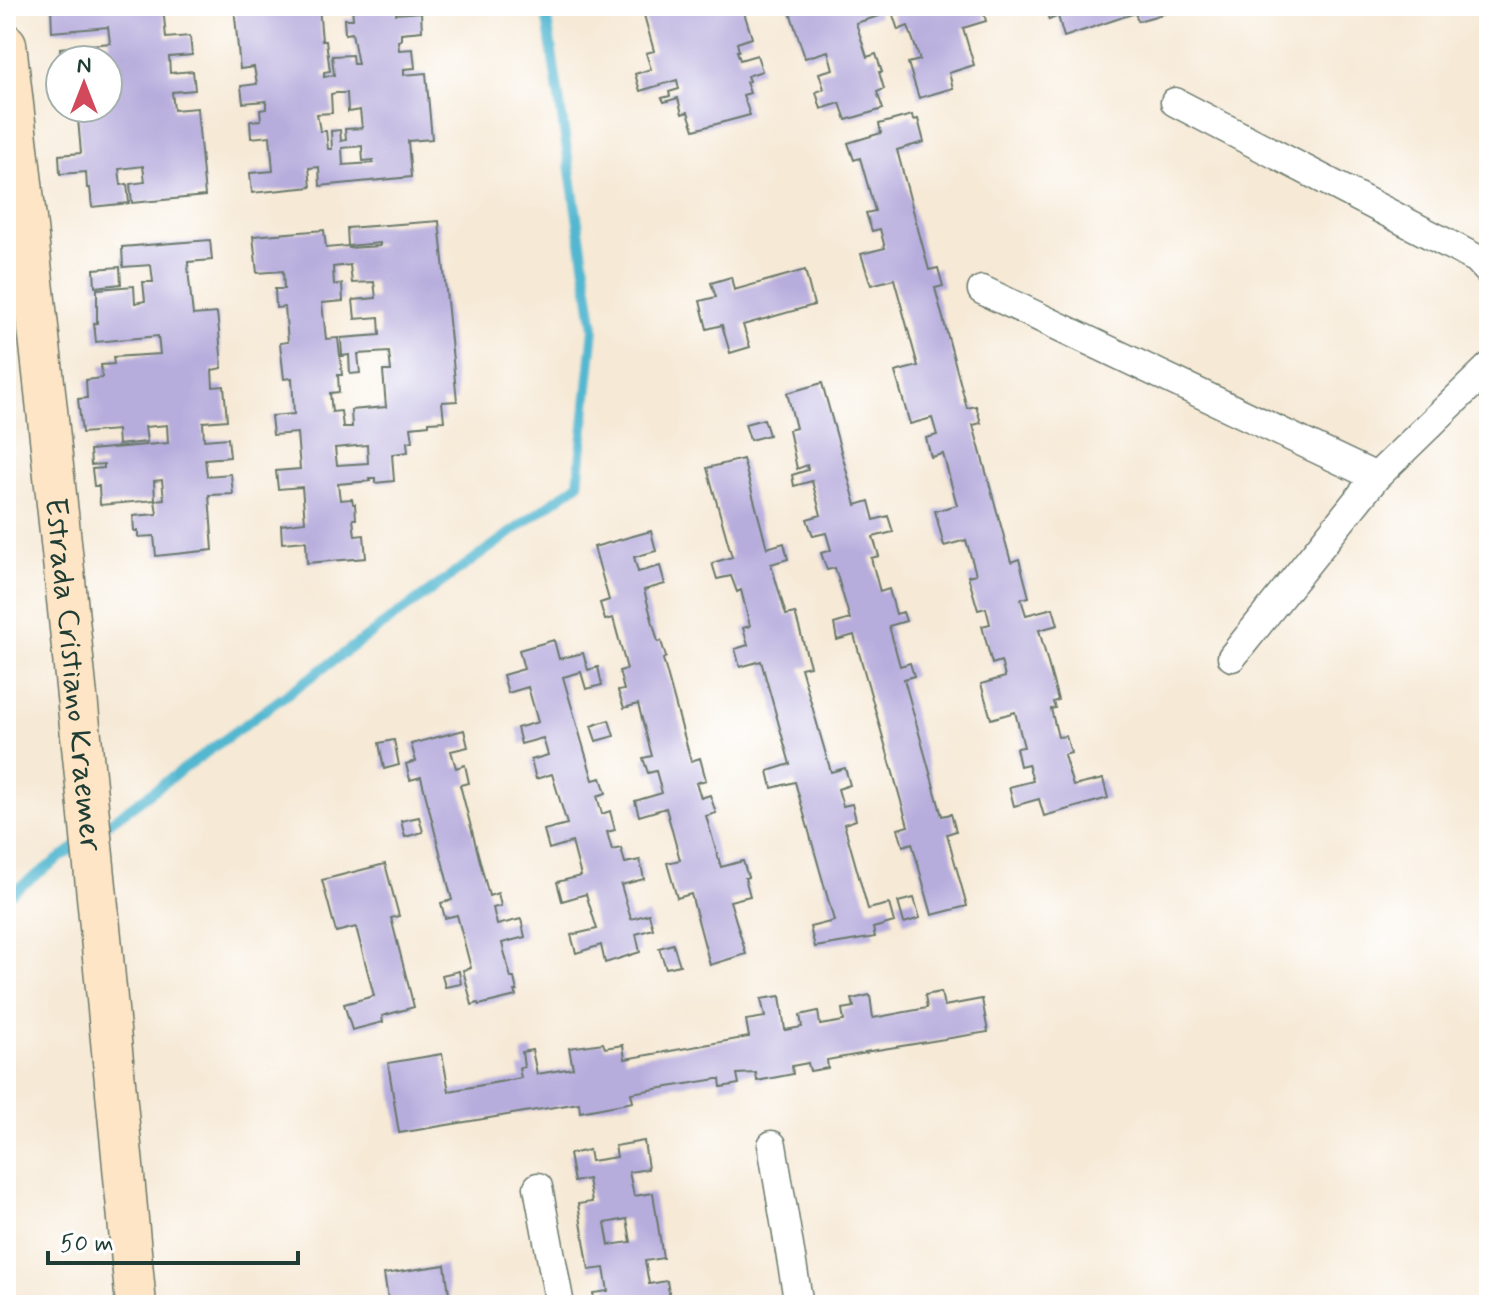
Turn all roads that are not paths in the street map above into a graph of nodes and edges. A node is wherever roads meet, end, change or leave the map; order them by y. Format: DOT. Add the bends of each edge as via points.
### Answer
graph roads {
  1 [pos="6,44"];
  2 [pos="1175,102"];
  3 [pos="1489,272"];
  4 [pos="982,290"];
  5 [pos="1489,367"];
  6 [pos="1376,477"];
  7 [pos="1232,657"];
  8 [pos="772,1145"];
  9 [pos="538,1187"];
  10 [pos="136,1305"];
  11 [pos="560,1305"];
  12 [pos="799,1305"];
  1 -- 10 [label="main road, Estrada Cristiano Kraemer"];
  2 -- 3 [label="street" via="1477,259"];
  4 -- 6 [label="street"];
  5 -- 6 [label="street"];
  6 -- 7 [label="street"];
  8 -- 12 [label="street"];
  9 -- 11 [label="street"];
}
